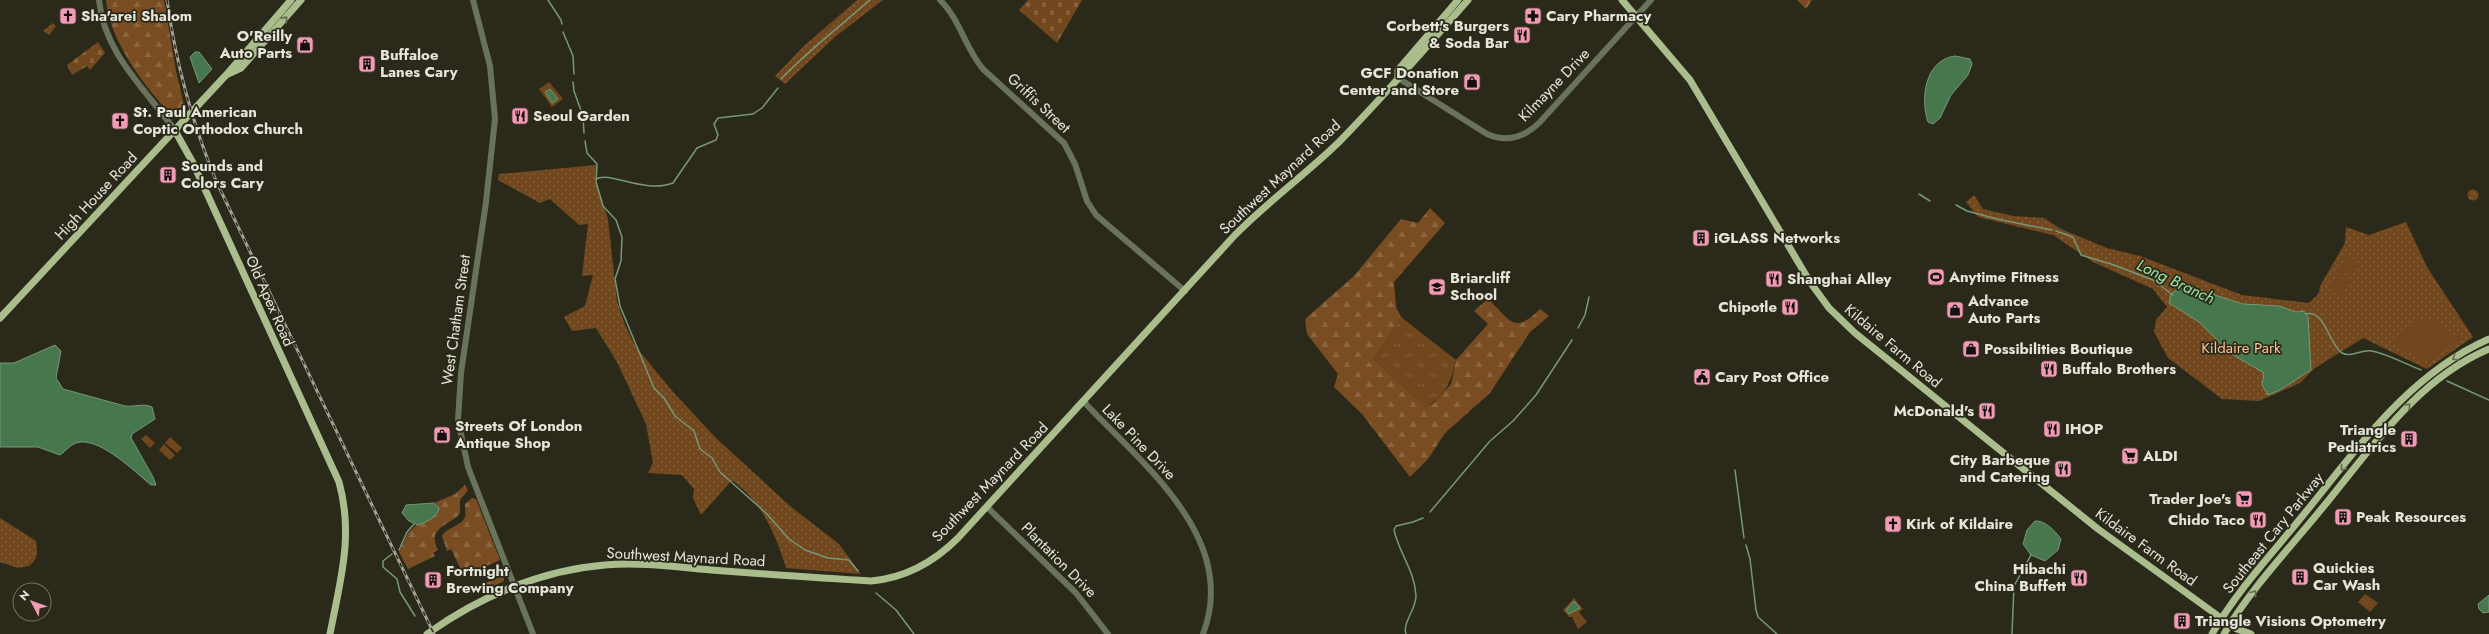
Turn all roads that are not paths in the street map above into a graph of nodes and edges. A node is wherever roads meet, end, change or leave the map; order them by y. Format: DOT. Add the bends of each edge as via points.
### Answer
graph roads {
  1 [pos="99,0"];
  2 [pos="291,0"];
  3 [pos="302,0"];
  4 [pos="473,0"];
  5 [pos="940,0"];
  6 [pos="1458,0"];
  7 [pos="1463,0"];
  8 [pos="1468,0"];
  9 [pos="1622,0"];
  10 [pos="1651,0"];
  11 [pos="1456,14"];
  12 [pos="1637,16"];
  13 [pos="227,74"];
  14 [pos="1398,78"];
  15 [pos="174,129"];
  16 [pos="1185,291"];
  17 [pos="0,318"];
  18 [pos="2489,340"];
  19 [pos="2489,349"];
  20 [pos="1084,402"];
  21 [pos="987,507"];
  22 [pos="515,587"];
  23 [pos="2221,618"];
  24 [pos="2230,624"];
  25 [pos="2238,631"];
  26 [pos="330,634"];
  27 [pos="427,634"];
  28 [pos="533,634"];
  29 [pos="1108,634"];
  30 [pos="1203,634"];
  31 [pos="2212,634"];
  32 [pos="2224,634"];
  33 [pos="2252,634"];
  1 -- 15 [label="street, Old Apex Road" via="105,27 119,55"];
  2 -- 13 [label="main road, High House Road"];
  13 -- 3 [label="main road, High House Road, one-way" via="241,68"];
  4 -- 22 [label="street, West Chatham Street" via="490,66 495,119 486,202 461,373 458,420 468,467"];
  5 -- 16 [label="street, Griffis Street" via="952,14 975,59 983,69 1064,143 1075,164 1087,201 1096,215"];
  6 -- 14 [label="main road, Southwest Maynard Road" via="1399,69"];
  7 -- 11 [label="main road"];
  8 -- 11 [label="main road, Southwest Maynard Road"];
  9 -- 12 [label="main road, Kildaire Farm Road"];
  10 -- 12 [label="street, Kilmayne Drive"];
  11 -- 14 [label="main road, Southwest Maynard Road"];
  12 -- 14 [label="street, Kilmayne Drive" via="1532,130 1516,137 1500,138 1487,134"];
  12 -- 23 [label="main road, Kildaire Farm Road" via="1690,80 1810,282 1834,313 1994,448 2126,551"];
  13 -- 15 [label="main road, High House Road"];
  14 -- 16 [label="main road, Southwest Maynard Road" via="1334,146 1261,209"];
  15 -- 17 [label="main road, High House Road"];
  15 -- 26 [label="main road, Old Apex Road" via="193,163 339,482 346,512 347,542"];
  16 -- 20 [label="main road, Southwest Maynard Road"];
  18 -- 23 [label="main road, Southeast Cary Parkway, one-way" via="2439,368 2400,401 2252,577"];
  24 -- 19 [label="main road, Southeast Cary Parkway, one-way" via="2404,409 2453,369"];
  20 -- 21 [label="main road, Southwest Maynard Road"];
  20 -- 30 [label="street, Lake Pine Drive" via="1158,478 1184,514 1200,543 1207,560 1211,588 1210,611"];
  21 -- 22 [label="main road, Southwest Maynard Road" via="946,549 926,564 886,580 836,579 622,564 555,573"];
  21 -- 29 [label="street, Plantation Drive" via="1076,593"];
  22 -- 27 [label="main road, Southwest Maynard Road" via="469,606"];
  22 -- 28 [label="street, West Chatham Street"];
  23 -- 24 [label="main road, Kildaire Farm Road"];
  23 -- 31 [label="main road, Southeast Cary Parkway"];
  24 -- 25 [label="main road, Kildaire Farm Road"];
  24 -- 32 [label="main road, Southeast Cary Parkway"];
  25 -- 33 [label="main road, Kildaire Farm Road"];
}
